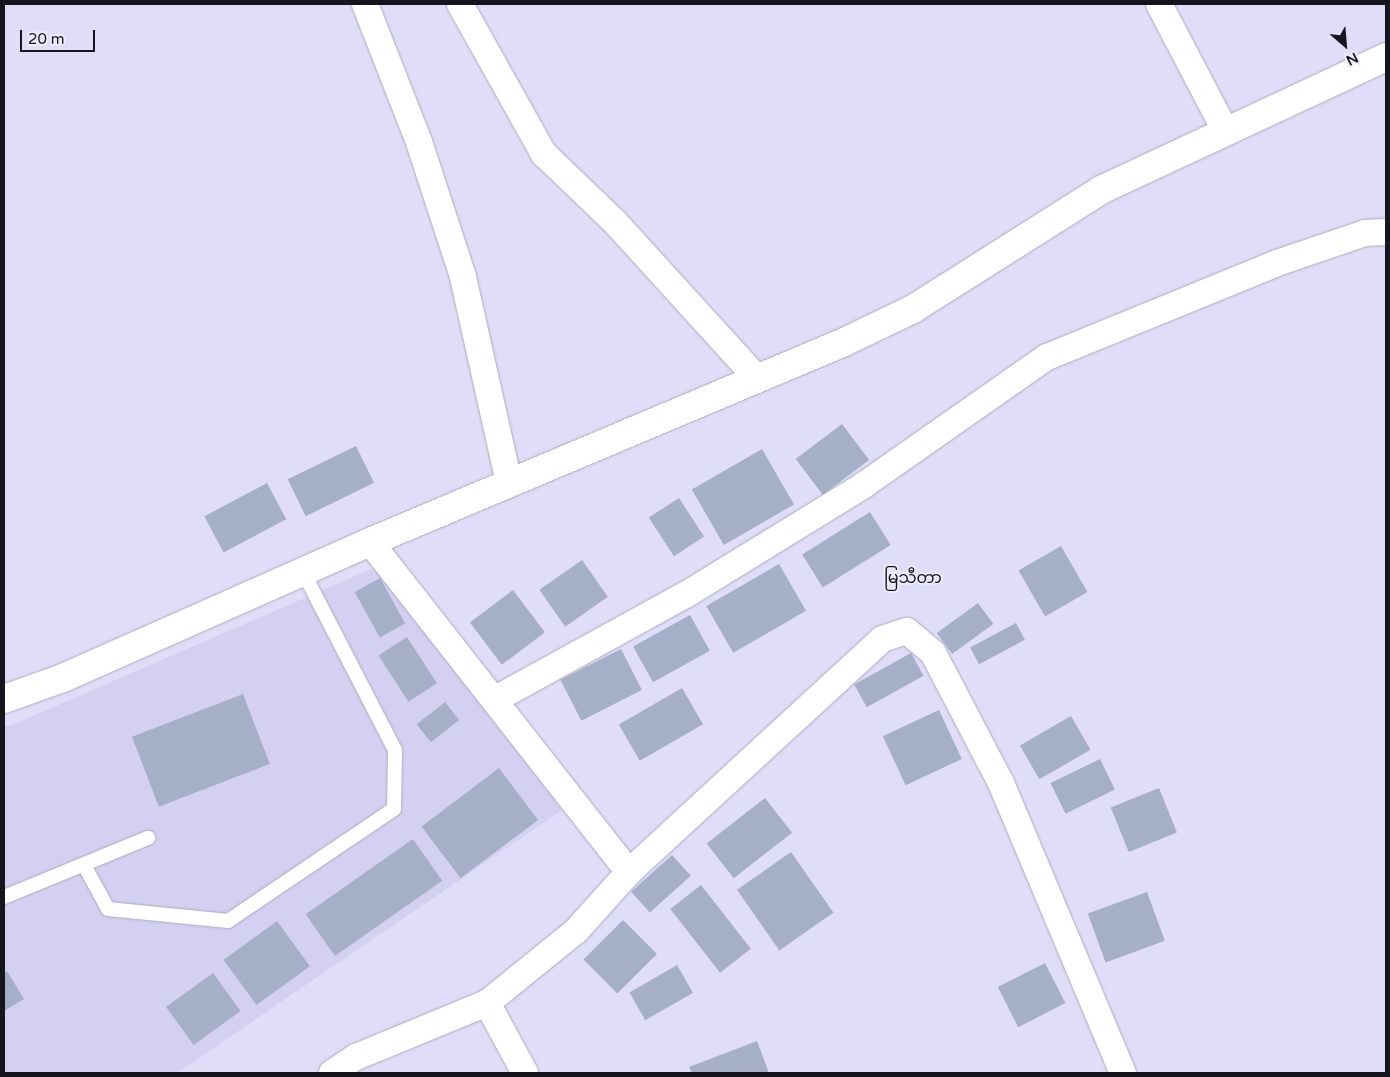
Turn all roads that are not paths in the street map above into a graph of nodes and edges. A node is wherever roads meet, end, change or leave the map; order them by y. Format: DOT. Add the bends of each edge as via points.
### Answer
graph roads {
  1 [pos="365,4"];
  2 [pos="460,4"];
  3 [pos="1159,4"];
  4 [pos="1386,57"];
  5 [pos="1226,132"];
  6 [pos="1386,232"];
  7 [pos="758,379"];
  8 [pos="509,484"];
  9 [pos="370,542"];
  10 [pos="303,572"];
  11 [pos="4,699"];
  12 [pos="494,700"];
  13 [pos="148,838"];
  14 [pos="84,865"];
  15 [pos="629,872"];
  16 [pos="4,897"];
  17 [pos="487,1003"];
  18 [pos="332,1073"];
  19 [pos="525,1073"];
  20 [pos="1123,1073"];
  1 -- 8 [label="street" via="419,142 462,277"];
  2 -- 7 [label="street" via="544,154 615,222"];
  3 -- 5 [label="street"];
  4 -- 5 [label="street"];
  5 -- 7 [label="street" via="1101,190 913,309"];
  6 -- 12 [label="street" via="1365,233 1277,263 1047,357 864,485 687,594"];
  7 -- 8 [label="street"];
  8 -- 9 [label="street"];
  9 -- 10 [label="street"];
  9 -- 12 [label="street"];
  10 -- 11 [label="street" via="62,678"];
  10 -- 14 [label="lane" via="395,750 394,809 228,921 108,909"];
  12 -- 15 [label="street"];
  13 -- 14 [label="lane"];
  14 -- 16 [label="lane"];
  15 -- 17 [label="street" via="576,931"];
  15 -- 20 [label="street" via="882,639 907,631 933,653 1001,783"];
  17 -- 18 [label="street" via="356,1057"];
  17 -- 19 [label="street"];
}
